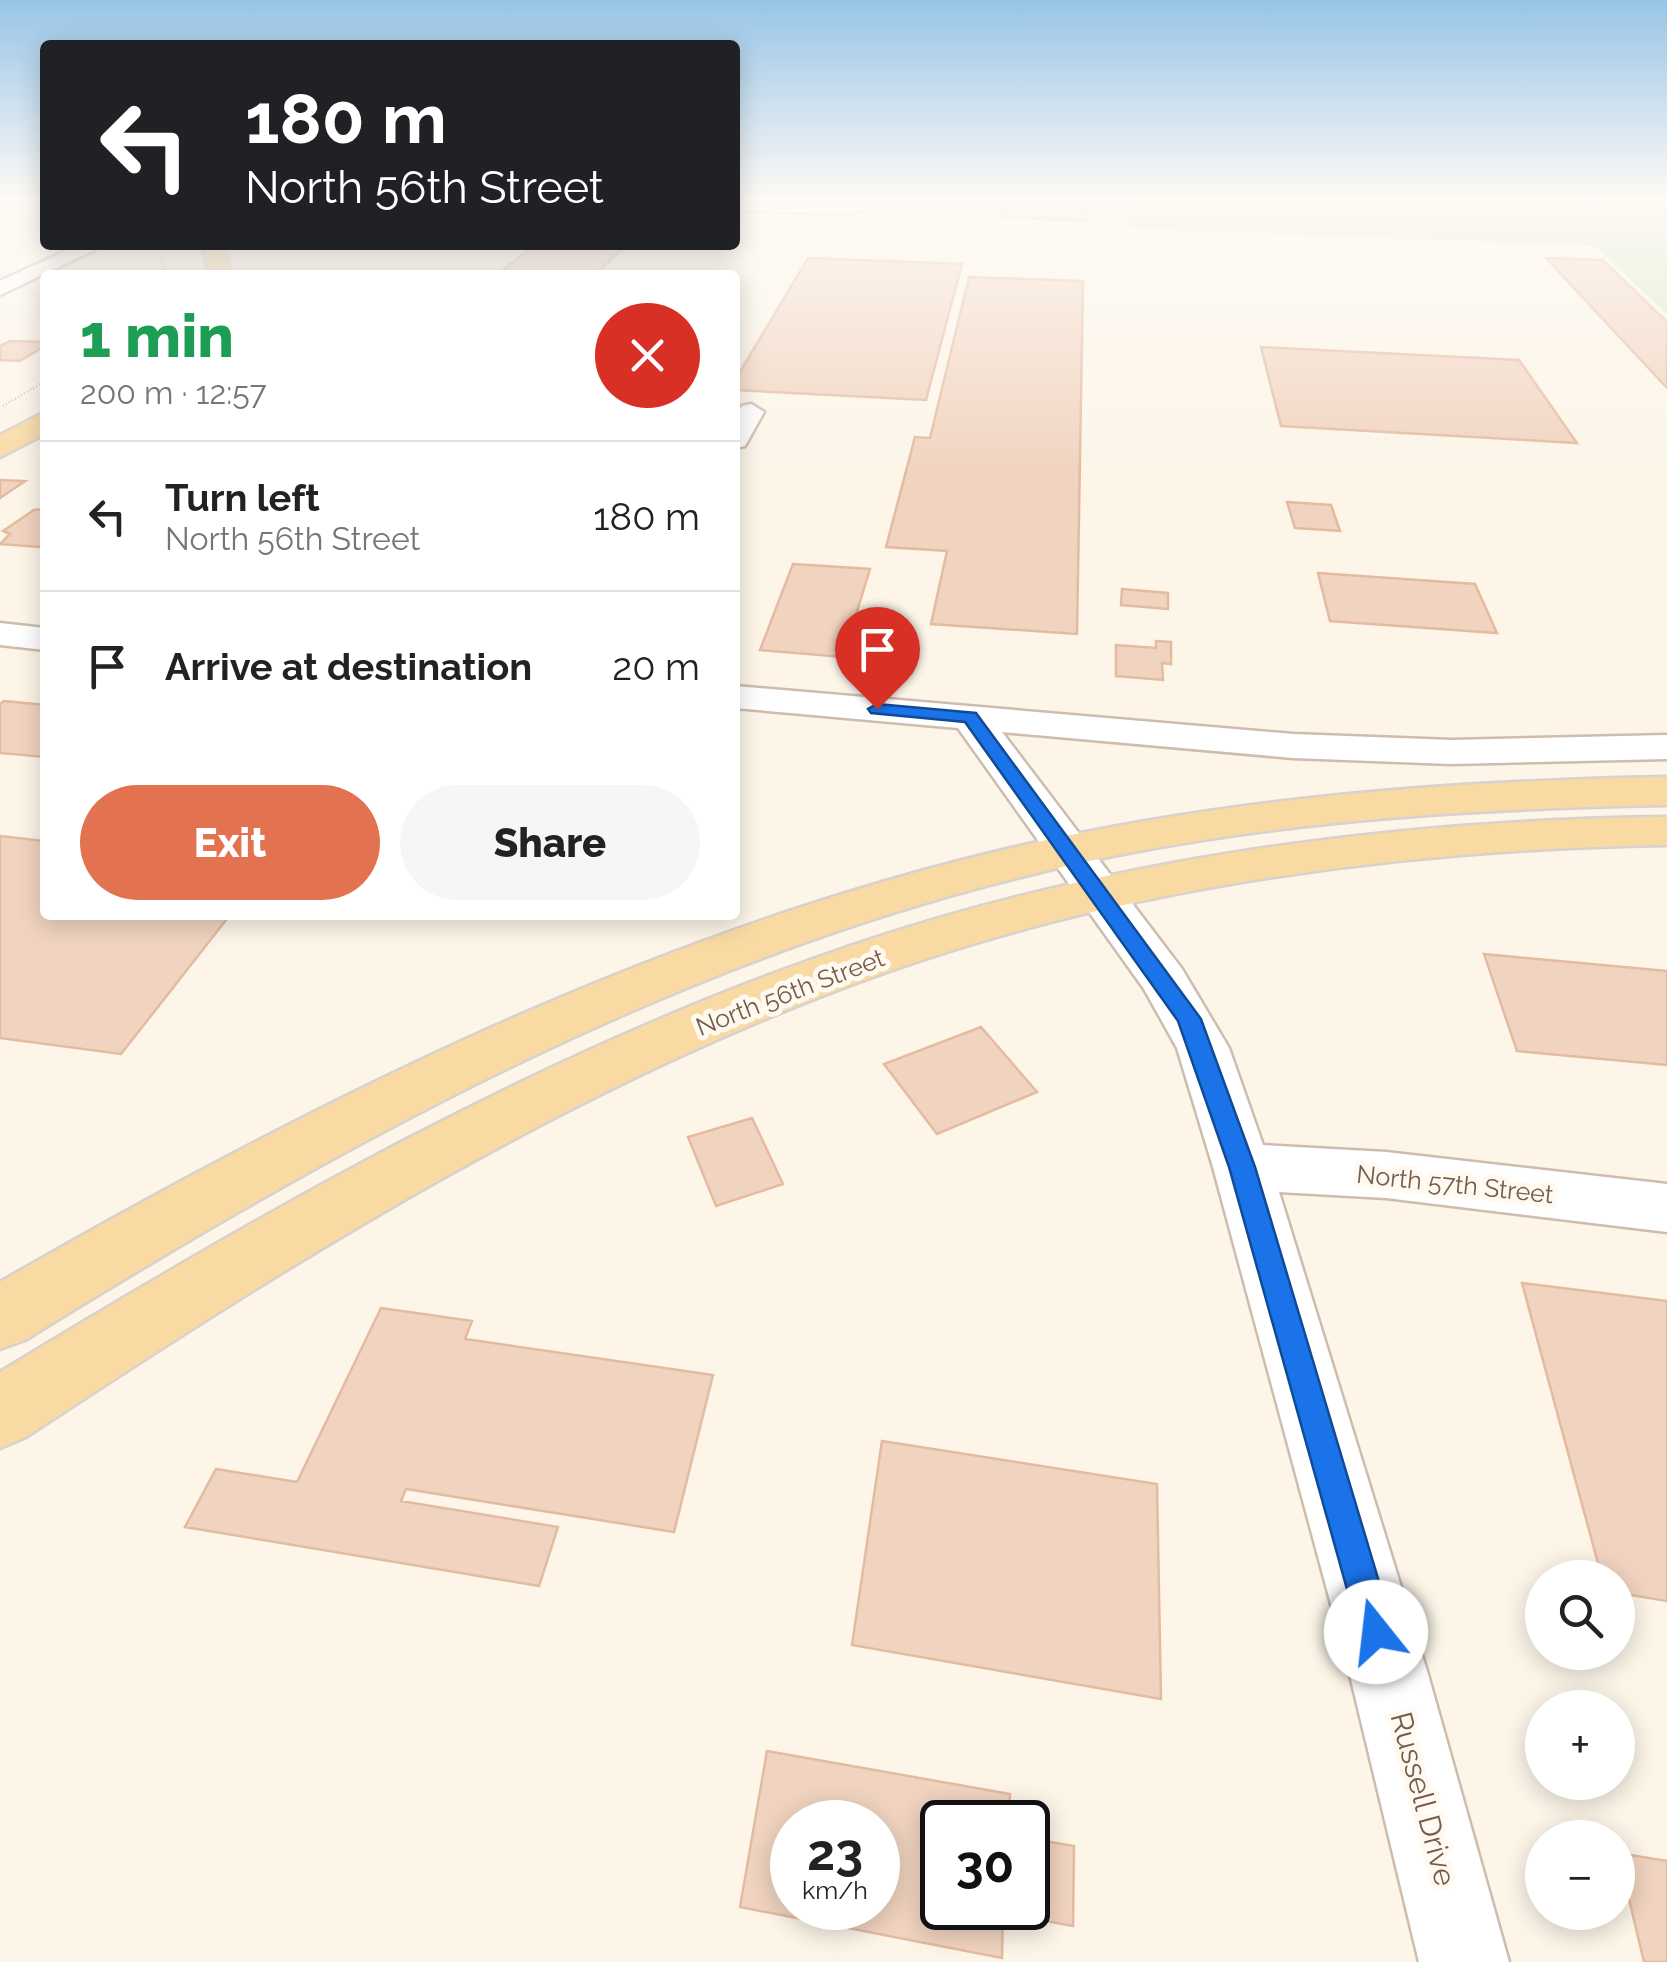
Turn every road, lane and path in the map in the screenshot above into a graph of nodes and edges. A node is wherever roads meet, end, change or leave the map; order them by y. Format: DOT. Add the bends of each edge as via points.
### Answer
graph roads {
  1 [pos="40,385"];
  2 [pos="40,399"];
  3 [pos="0,407"];
  4 [pos="751,412"];
  5 [pos="0,422"];
  6 [pos="40,423"];
  7 [pos="740,431"];
  8 [pos="0,448"];
  9 [pos="0,634"];
  10 [pos="40,638"];
  11 [pos="740,697"];
  12 [pos="970,717"];
  13 [pos="1667,748"];
  14 [pos="1667,790"];
  15 [pos="1667,831"];
  16 [pos="1083,875"];
  17 [pos="1242,1167"];
  18 [pos="1667,1208"];
  19 [pos="0,1318"];
  20 [pos="0,1414"];
  21 [pos="1464,1962"];
  1 -- 3 [label="path"];
  2 -- 5 [label="main road"];
  4 -- 7 [label="street"];
  6 -- 8 [label="main road"];
  9 -- 10 [label="street"];
  11 -- 12 [label="street"];
  12 -- 13 [label="street" via="1384,750"];
  12 -- 16 [label="street, Russell Drive"];
  14 -- 16 [label="main road, North 56th Street" via="1480,796 1230,823"];
  15 -- 16 [label="main road, North 56th Street" via="1379,849 1184,879"];
  16 -- 17 [label="street, Russell Drive" via="1189,1019"];
  16 -- 19 [label="main road, North 56th Street" via="940,882 810,921 580,1009 293,1148"];
  16 -- 20 [label="main road, North 56th Street" via="981,924 839,969 632,1055 472,1133 147,1318"];
  17 -- 18 [label="street, North 57th Street" via="1386,1175"];
  17 -- 21 [label="street, Russell Drive"];
}
